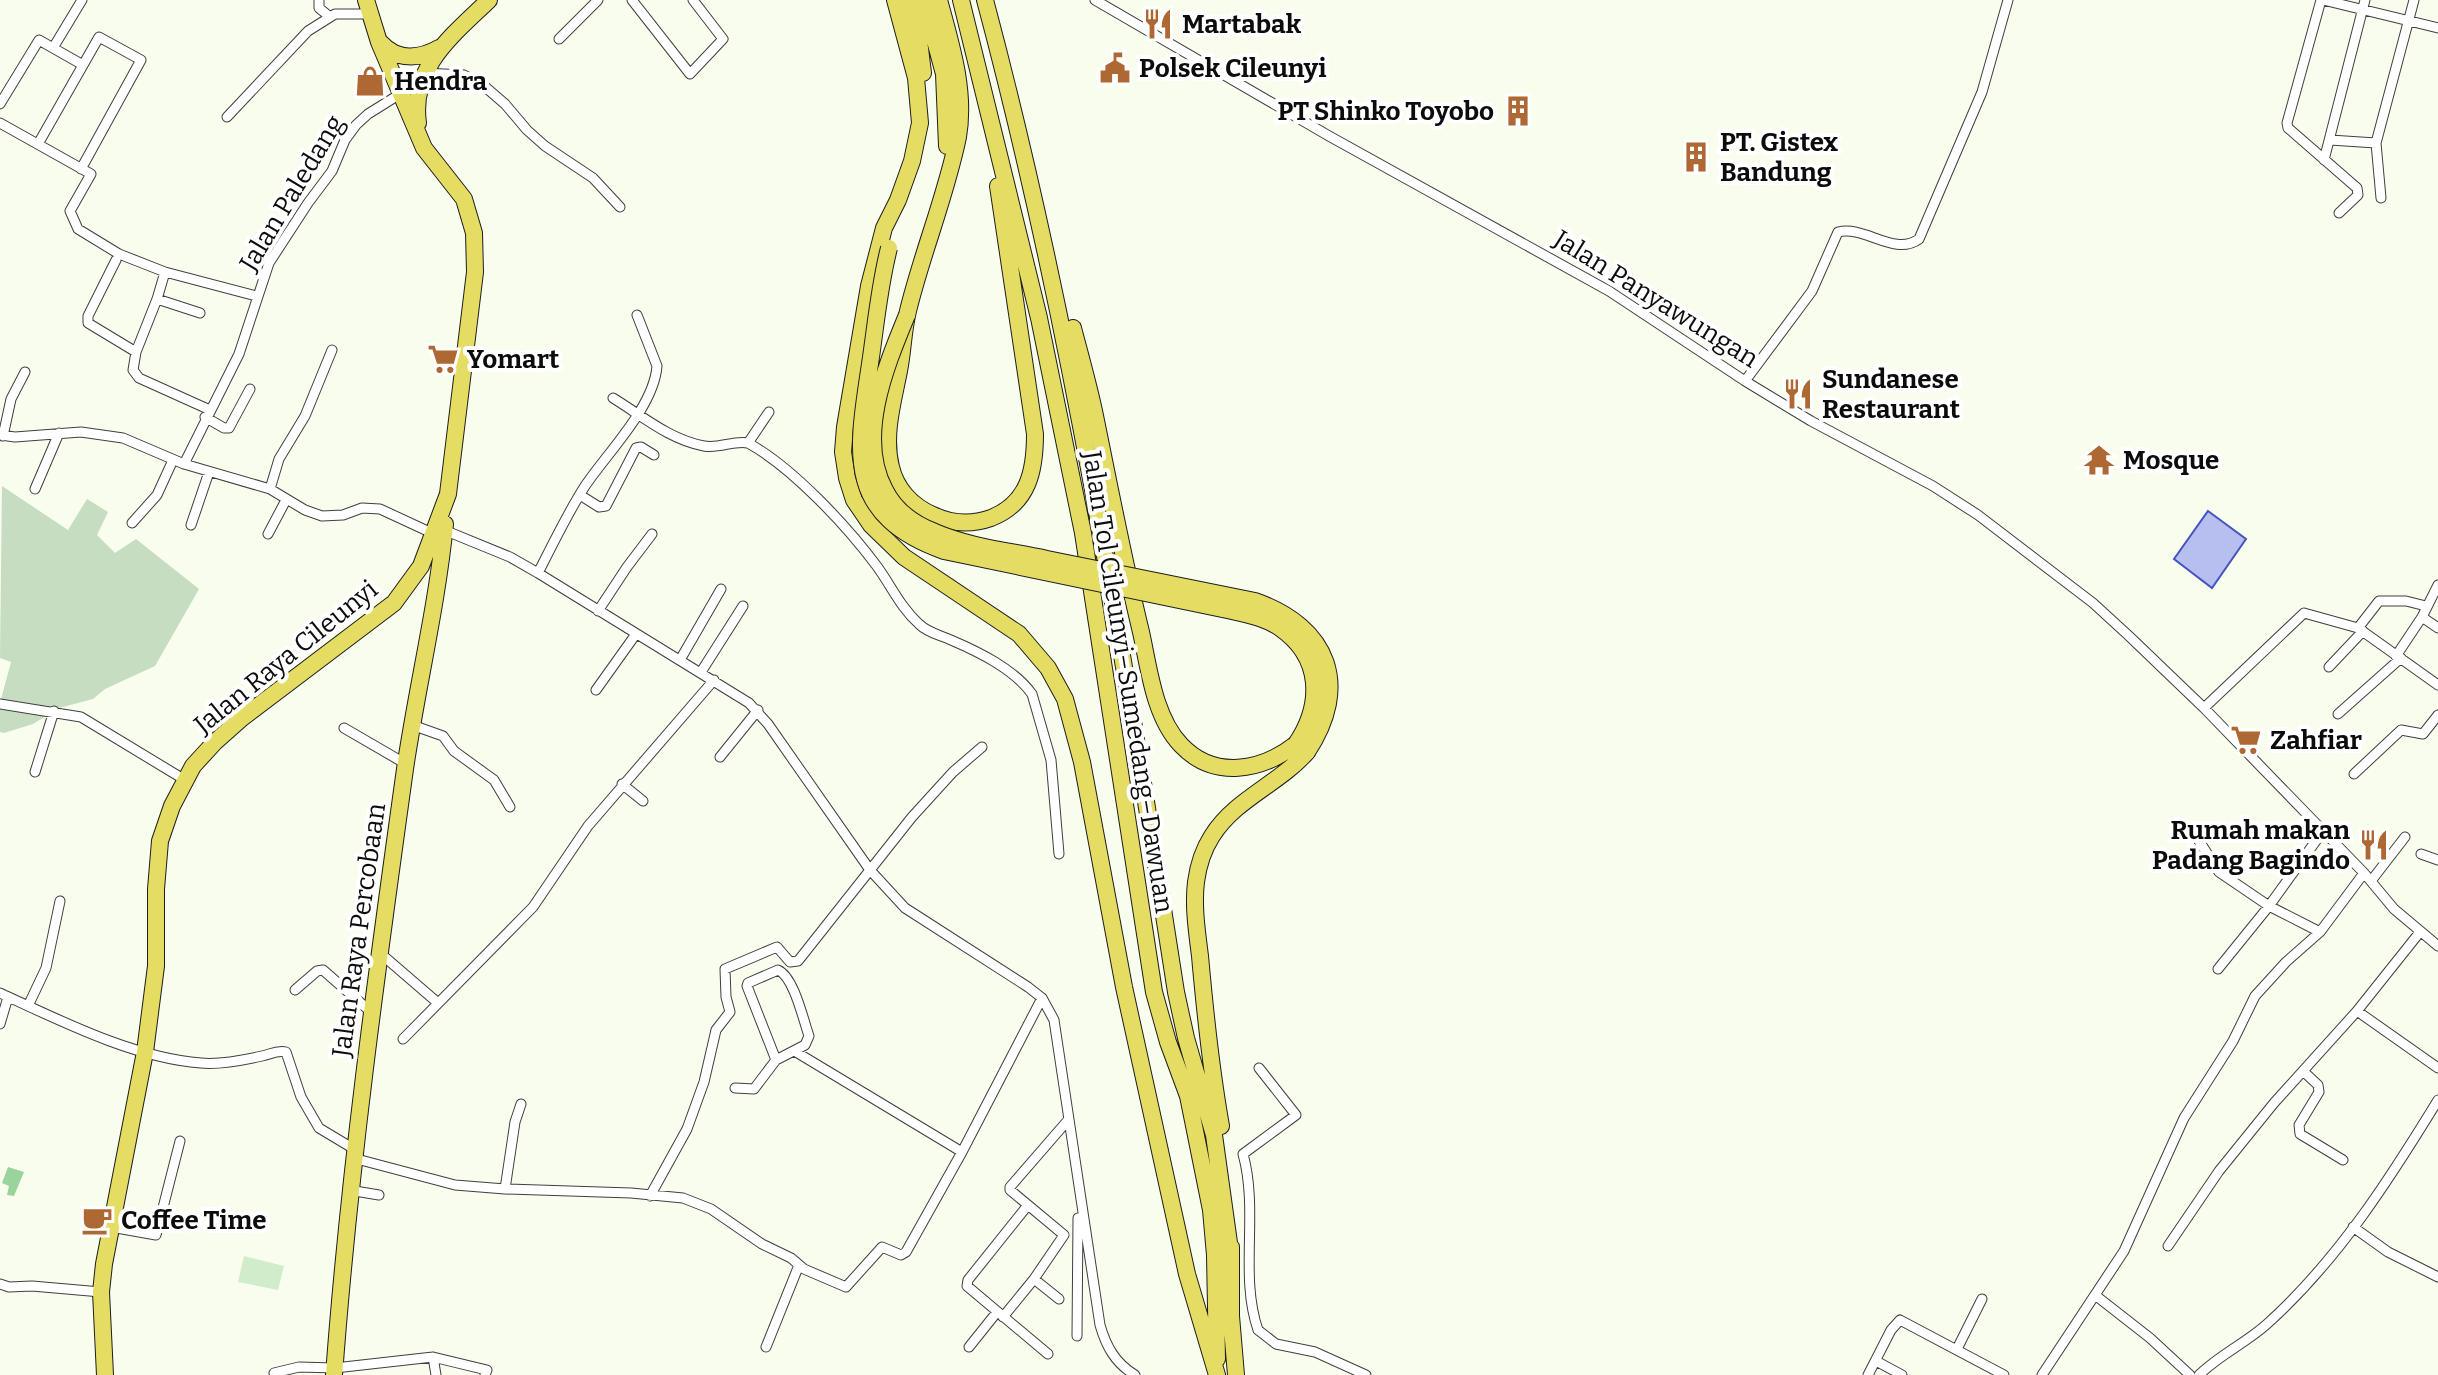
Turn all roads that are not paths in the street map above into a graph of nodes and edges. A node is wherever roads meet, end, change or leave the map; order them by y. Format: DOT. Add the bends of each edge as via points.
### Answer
graph roads {
  1 [pos="82,0"];
  2 [pos="319,0"];
  3 [pos="489,0"];
  4 [pos="598,0"];
  5 [pos="632,0"];
  6 [pos="693,0"];
  7 [pos="895,0"];
  8 [pos="908,0"];
  9 [pos="924,0"];
  10 [pos="939,0"];
  11 [pos="961,0"];
  12 [pos="985,0"];
  13 [pos="1095,0"];
  14 [pos="2008,0"];
  15 [pos="2322,0"];
  16 [pos="2365,0"];
  17 [pos="2414,0"];
  18 [pos="368,7"];
  19 [pos="2362,11"];
  20 [pos="330,17"];
  21 [pos="2407,21"];
  22 [pos="2438,28"];
  23 [pos="559,39"];
  24 [pos="379,42"];
  25 [pos="441,47"];
  26 [pos="53,48"];
  27 [pos="83,65"];
  28 [pos="424,73"];
  29 [pos="981,75"];
  30 [pos="400,94"];
  31 [pos="0,104"];
  32 [pos="227,117"];
  33 [pos="0,123"];
  34 [pos="920,123"];
  35 [pos="2330,140"];
  36 [pos="2376,143"];
  37 [pos="38,144"];
  38 [pos="424,148"];
  39 [pos="2324,160"];
  40 [pos="81,169"];
  41 [pos="2381,198"];
  42 [pos="898,200"];
  43 [pos="939,203"];
  44 [pos="620,207"];
  45 [pos="2339,213"];
  46 [pos="116,260"];
  47 [pos="165,272"];
  48 [pos="256,296"];
  49 [pos="157,299"];
  50 [pos="200,313"];
  51 [pos="637,315"];
  52 [pos="907,315"];
  53 [pos="332,350"];
  54 [pos="136,352"];
  55 [pos="25,372"];
  56 [pos="1745,381"];
  57 [pos="250,389"];
  58 [pos="613,398"];
  59 [pos="1085,407"];
  60 [pos="769,412"];
  61 [pos="208,414"];
  62 [pos="638,415"];
  63 [pos="59,433"];
  64 [pos="2,436"];
  65 [pos="748,443"];
  66 [pos="654,455"];
  67 [pos="173,460"];
  68 [pos="184,464"];
  69 [pos="209,472"];
  70 [pos="35,489"];
  71 [pos="270,489"];
  72 [pos="580,495"];
  73 [pos="286,500"];
  74 [pos="132,523"];
  75 [pos="191,525"];
  76 [pos="439,532"];
  77 [pos="268,534"];
  78 [pos="652,534"];
  79 [pos="538,573"];
  80 [pos="409,585"];
  81 [pos="2438,585"];
  82 [pos="721,589"];
  83 [pos="436,595"];
  84 [pos="743,606"];
  85 [pos="2426,606"];
  86 [pos="598,611"];
  87 [pos="2422,617"];
  88 [pos="2438,628"];
  89 [pos="2361,630"];
  90 [pos="636,634"];
  91 [pos="2399,657"];
  92 [pos="680,660"];
  93 [pos="2329,667"];
  94 [pos="701,672"];
  95 [pos="714,680"];
  96 [pos="2438,685"];
  97 [pos="596,690"];
  98 [pos="0,704"];
  99 [pos="2204,708"];
  100 [pos="758,710"];
  101 [pos="54,711"];
  102 [pos="2338,714"];
  103 [pos="2438,715"];
  104 [pos="412,725"];
  105 [pos="344,728"];
  106 [pos="982,747"];
  107 [pos="1302,748"];
  108 [pos="720,757"];
  109 [pos="406,764"];
  110 [pos="35,772"];
  111 [pos="2354,774"];
  112 [pos="185,780"];
  113 [pos="622,784"];
  114 [pos="643,801"];
  115 [pos="510,807"];
  116 [pos="2323,831"];
  117 [pos="2194,833"];
  118 [pos="2405,837"];
  119 [pos="1059,854"];
  120 [pos="2421,854"];
  121 [pos="2438,860"];
  122 [pos="870,870"];
  123 [pos="2367,877"];
  124 [pos="60,901"];
  125 [pos="2269,906"];
  126 [pos="2320,932"];
  127 [pos="2420,932"];
  128 [pos="2438,946"];
  129 [pos="380,953"];
  130 [pos="2218,969"];
  131 [pos="295,990"];
  132 [pos="4,995"];
  133 [pos="1042,998"];
  134 [pos="438,1003"];
  135 [pos="28,1006"];
  136 [pos="2357,1011"];
  137 [pos="371,1012"];
  138 [pos="0,1024"];
  139 [pos="403,1039"];
  140 [pos="145,1052"];
  141 [pos="796,1052"];
  142 [pos="776,1060"];
  143 [pos="1259,1068"];
  144 [pos="2438,1068"];
  145 [pos="2303,1071"];
  146 [pos="735,1088"];
  147 [pos="2438,1100"];
  148 [pos="521,1104"];
  149 [pos="1069,1119"];
  150 [pos="180,1141"];
  151 [pos="962,1152"];
  152 [pos="353,1153"];
  153 [pos="2343,1160"];
  154 [pos="505,1189"];
  155 [pos="349,1190"];
  156 [pos="1078,1190"];
  157 [pos="379,1195"];
  158 [pos="650,1196"];
  159 [pos="1028,1205"];
  160 [pos="111,1227"];
  161 [pos="2353,1227"];
  162 [pos="2168,1246"];
  163 [pos="1231,1257"];
  164 [pos="799,1265"];
  165 [pos="2438,1277"];
  166 [pos="1034,1279"];
  167 [pos="0,1284"];
  168 [pos="101,1292"];
  169 [pos="2095,1295"];
  170 [pos="1059,1299"];
  171 [pos="1982,1299"];
  172 [pos="1000,1314"];
  173 [pos="1077,1336"];
  174 [pos="766,1347"];
  175 [pos="969,1347"];
  176 [pos="1957,1349"];
  177 [pos="1048,1354"];
  178 [pos="433,1357"];
  179 [pos="1876,1361"];
  180 [pos="335,1372"];
  181 [pos="274,1373"];
  182 [pos="2198,1374"];
  183 [pos="105,1375"];
  184 [pos="436,1375"];
  185 [pos="485,1375"];
  186 [pos="1135,1375"];
  187 [pos="1217,1375"];
  188 [pos="1236,1375"];
  189 [pos="1366,1375"];
  190 [pos="1868,1375"];
  191 [pos="1902,1375"];
  192 [pos="2003,1375"];
  193 [pos="2042,1375"];
  1 -- 26 [label="street"];
  2 -- 20 [label="street" via="319,8"];
  3 -- 25 [label="highway"];
  4 -- 23 [label="street"];
  5 -- 6 [label="street" via="690,74 723,39"];
  7 -- 34 [label="highway" via="916,78"];
  8 -- 34 [label="highway" via="922,60"];
  9 -- 43 [label="highway" via="947,95"];
  10 -- 43 [label="highway" via="959,87 960,120"];
  11 -- 29 [label="highway, Jalan Tol Cileunyi–Sumedang–Dawuan"];
  12 -- 59 [label="highway"];
  13 -- 56 [label="street, Jalan Panyawungan" via="1609,291"];
  14 -- 56 [label="street" via="1982,92 1919,239 1903,246 1838,232 1812,291"];
  15 -- 19 [label="street"];
  15 -- 39 [label="street" via="2287,123"];
  16 -- 19 [label="street"];
  17 -- 21 [label="street"];
  18 -- 20 [label="street"];
  18 -- 24 [label="highway"];
  19 -- 21 [label="street"];
  19 -- 35 [label="street"];
  20 -- 32 [label="street" via="308,31"];
  21 -- 22 [label="street"];
  21 -- 36 [label="street"];
  24 -- 25 [label="highway" via="406,57"];
  24 -- 30 [label="highway"];
  25 -- 28 [label="highway"];
  26 -- 27 [label="street"];
  26 -- 31 [label="street" via="39,40"];
  27 -- 37 [label="street"];
  27 -- 40 [label="street" via="99,37 141,60"];
  28 -- 38 [label="highway" via="416,106"];
  28 -- 44 [label="street" via="464,75 483,85 545,146 593,178"];
  29 -- 52 [label="highway, bridge" via="1035,457 1025,492 981,522 962,523 924,511 909,500 891,470 888,432"];
  29 -- 187 [label="highway, Jalan Tol Cileunyi–Sumedang–Dawuan" via="1083,533 1154,992 1188,1096 1211,1210"];
  30 -- 38 [label="highway"];
  30 -- 48 [label="street, Jalan Paledang" via="368,114 345,140 332,171 269,263"];
  33 -- 37 [label="street"];
  34 -- 42 [label="highway"];
  35 -- 36 [label="street"];
  35 -- 39 [label="street"];
  36 -- 41 [label="street"];
  37 -- 40 [label="street"];
  38 -- 76 [label="highway, Jalan Raya Percobaan" via="464,199 475,249 448,494"];
  39 -- 45 [label="street" via="2359,191"];
  40 -- 47 [label="street" via="91,174 70,211 78,229 119,254"];
  42 -- 107 [label="highway, bridge" via="879,289 861,421 860,459 872,497 886,516 903,532 944,551 1232,611 1277,626 1307,656 1313,675 1313,709"];
  42 -- 187 [label="highway" via="876,258 849,400 843,452 847,478 871,525 904,557 1019,634 1048,668 1065,699 1080,750 1127,1001 1187,1274"];
  43 -- 52 [label="highway"];
  46 -- 54 [label="street" via="88,323"];
  47 -- 48 [label="street"];
  47 -- 49 [label="street"];
  48 -- 61 [label="street, Jalan Paledang" via="239,354"];
  49 -- 50 [label="street"];
  49 -- 54 [label="street"];
  51 -- 62 [label="street" via="657,366"];
  52 -- 107 [label="highway, bridge" via="874,429 877,471 897,508 914,522 962,542 1277,608 1309,633 1328,671 1328,711 1321,732"];
  53 -- 71 [label="street" via="305,416 279,459"];
  54 -- 61 [label="street" via="133,370 139,378"];
  55 -- 64 [label="street" via="11,399"];
  56 -- 99 [label="street, Jalan Panyawungan" via="1978,515 2093,603"];
  57 -- 61 [label="street" via="229,428"];
  58 -- 62 [label="street"];
  59 -- 107 [label="highway" via="1169,729 1191,754 1230,769 1267,763"];
  59 -- 163 [label="highway, Jalan Tol Cileunyi–Sumedang–Dawuan" via="1176,992 1214,1135"];
  60 -- 65 [label="street"];
  61 -- 68 [label="street, Jalan Paledang"];
  62 -- 65 [label="street" via="706,447"];
  62 -- 72 [label="street"];
  63 -- 64 [label="street"];
  63 -- 67 [label="street" via="123,438"];
  63 -- 70 [label="street"];
  65 -- 119 [label="street" via="771,456 848,530 922,627 979,653 1026,685 1051,760"];
  66 -- 72 [label="street" via="636,448 606,506"];
  67 -- 68 [label="street"];
  67 -- 74 [label="street" via="157,495"];
  68 -- 69 [label="street"];
  69 -- 71 [label="street"];
  69 -- 75 [label="street"];
  71 -- 73 [label="street"];
  72 -- 79 [label="street"];
  73 -- 76 [label="street" via="322,516 380,509"];
  73 -- 77 [label="street"];
  76 -- 79 [label="street" via="510,557"];
  76 -- 80 [label="highway, Jalan Raya Cileunyi"];
  76 -- 83 [label="highway, Jalan Raya Percobaan"];
  78 -- 86 [label="street"];
  79 -- 86 [label="street"];
  80 -- 83 [label="highway" via="427,586"];
  80 -- 112 [label="highway, Jalan Raya Cileunyi" via="394,603 242,718"];
  81 -- 85 [label="street"];
  82 -- 92 [label="street"];
  83 -- 104 [label="highway, Jalan Raya Percobaan"];
  84 -- 94 [label="street"];
  85 -- 87 [label="street"];
  85 -- 89 [label="street" via="2379,601"];
  86 -- 90 [label="street"];
  87 -- 88 [label="street"];
  87 -- 91 [label="street"];
  89 -- 91 [label="street"];
  89 -- 93 [label="street"];
  89 -- 99 [label="street" via="2302,613"];
  90 -- 92 [label="street"];
  90 -- 97 [label="street"];
  91 -- 96 [label="street"];
  91 -- 102 [label="street"];
  92 -- 94 [label="street"];
  94 -- 95 [label="street"];
  95 -- 100 [label="street"];
  95 -- 113 [label="street"];
  98 -- 101 [label="street"];
  99 -- 116 [label="street, Jalan Panyawungan"];
  100 -- 108 [label="street"];
  100 -- 122 [label="street"];
  101 -- 110 [label="street"];
  101 -- 112 [label="street" via="81,717"];
  103 -- 111 [label="street" via="2423,734 2401,730"];
  104 -- 109 [label="highway, Jalan Raya Percobaan"];
  104 -- 115 [label="street" via="446,739 494,780"];
  105 -- 109 [label="street"];
  106 -- 122 [label="street" via="953,772"];
  107 -- 163 [label="highway" via="1286,773 1227,816 1201,859 1196,883 1203,989 1234,1200"];
  109 -- 129 [label="highway, Jalan Raya Percobaan"];
  112 -- 140 [label="highway, Jalan Raya Cileunyi" via="160,841 156,966"];
  113 -- 114 [label="street"];
  113 -- 134 [label="street" via="533,907"];
  116 -- 123 [label="street, Jalan Panyawungan"];
  116 -- 125 [label="street"];
  117 -- 125 [label="street" via="2219,872"];
  118 -- 123 [label="street"];
  120 -- 121 [label="street"];
  122 -- 133 [label="street" via="911,913"];
  122 -- 158 [label="street" via="798,961 790,962 777,947 725,969 730,1012 716,1030 687,1129"];
  123 -- 126 [label="street"];
  123 -- 127 [label="street, Jalan Panyawungan"];
  124 -- 135 [label="street" via="46,968"];
  125 -- 126 [label="street"];
  125 -- 130 [label="street"];
  126 -- 169 [label="street" via="2255,996 2184,1118 2124,1251"];
  127 -- 128 [label="street, Jalan Panyawungan"];
  127 -- 136 [label="street"];
  129 -- 134 [label="street"];
  129 -- 137 [label="highway, Jalan Raya Percobaan"];
  131 -- 137 [label="street" via="323,970"];
  132 -- 135 [label="street"];
  132 -- 138 [label="street"];
  133 -- 149 [label="street" via="1054,1020"];
  133 -- 151 [label="street"];
  134 -- 139 [label="street"];
  135 -- 140 [label="street"];
  136 -- 144 [label="street"];
  136 -- 145 [label="street"];
  137 -- 152 [label="highway, Jalan Raya Percobaan"];
  140 -- 152 [label="street" via="205,1064 286,1052 301,1097 319,1128"];
  140 -- 160 [label="highway, Jalan Raya Cileunyi"];
  141 -- 142 [label="street"];
  141 -- 142 [label="street" via="809,1036 790,981 778,970 747,984"];
  141 -- 151 [label="street"];
  142 -- 146 [label="street" via="754,1089"];
  143 -- 189 [label="street" via="1296,1115 1243,1154 1251,1196 1254,1320 1267,1339 1315,1352"];
  145 -- 153 [label="street" via="2319,1092 2299,1125 2300,1134"];
  145 -- 162 [label="street" via="2219,1171"];
  147 -- 161 [label="street"];
  148 -- 154 [label="street"];
  149 -- 156 [label="street"];
  149 -- 159 [label="street" via="1010,1187"];
  150 -- 160 [label="street" via="156,1235"];
  151 -- 164 [label="street" via="903,1255 882,1247 846,1287"];
  152 -- 154 [label="street" via="455,1185"];
  152 -- 155 [label="highway, Jalan Raya Percobaan"];
  154 -- 158 [label="street"];
  155 -- 157 [label="street"];
  155 -- 180 [label="highway, Jalan Raya Percobaan"];
  156 -- 173 [label="street"];
  156 -- 186 [label="street" via="1106,1345"];
  158 -- 164 [label="street" via="683,1198 711,1209"];
  159 -- 166 [label="street" via="1064,1235"];
  159 -- 172 [label="street" via="967,1283"];
  160 -- 168 [label="highway, Jalan Raya Cileunyi"];
  161 -- 165 [label="street"];
  161 -- 182 [label="street" via="2328,1262 2266,1325"];
  163 -- 188 [label="highway"];
  164 -- 174 [label="street"];
  166 -- 170 [label="street"];
  166 -- 172 [label="street"];
  167 -- 168 [label="street"];
  168 -- 183 [label="highway, Jalan Raya Cileunyi"];
  169 -- 182 [label="street"];
  169 -- 193 [label="street"];
  171 -- 176 [label="street"];
  172 -- 175 [label="street"];
  172 -- 177 [label="street"];
  176 -- 179 [label="street" via="1900,1320"];
  176 -- 192 [label="street"];
  178 -- 180 [label="street"];
  178 -- 184 [label="street"];
  178 -- 185 [label="street" via="487,1370"];
  179 -- 190 [label="street"];
  179 -- 191 [label="street"];
  180 -- 181 [label="street" via="299,1367"];
}
